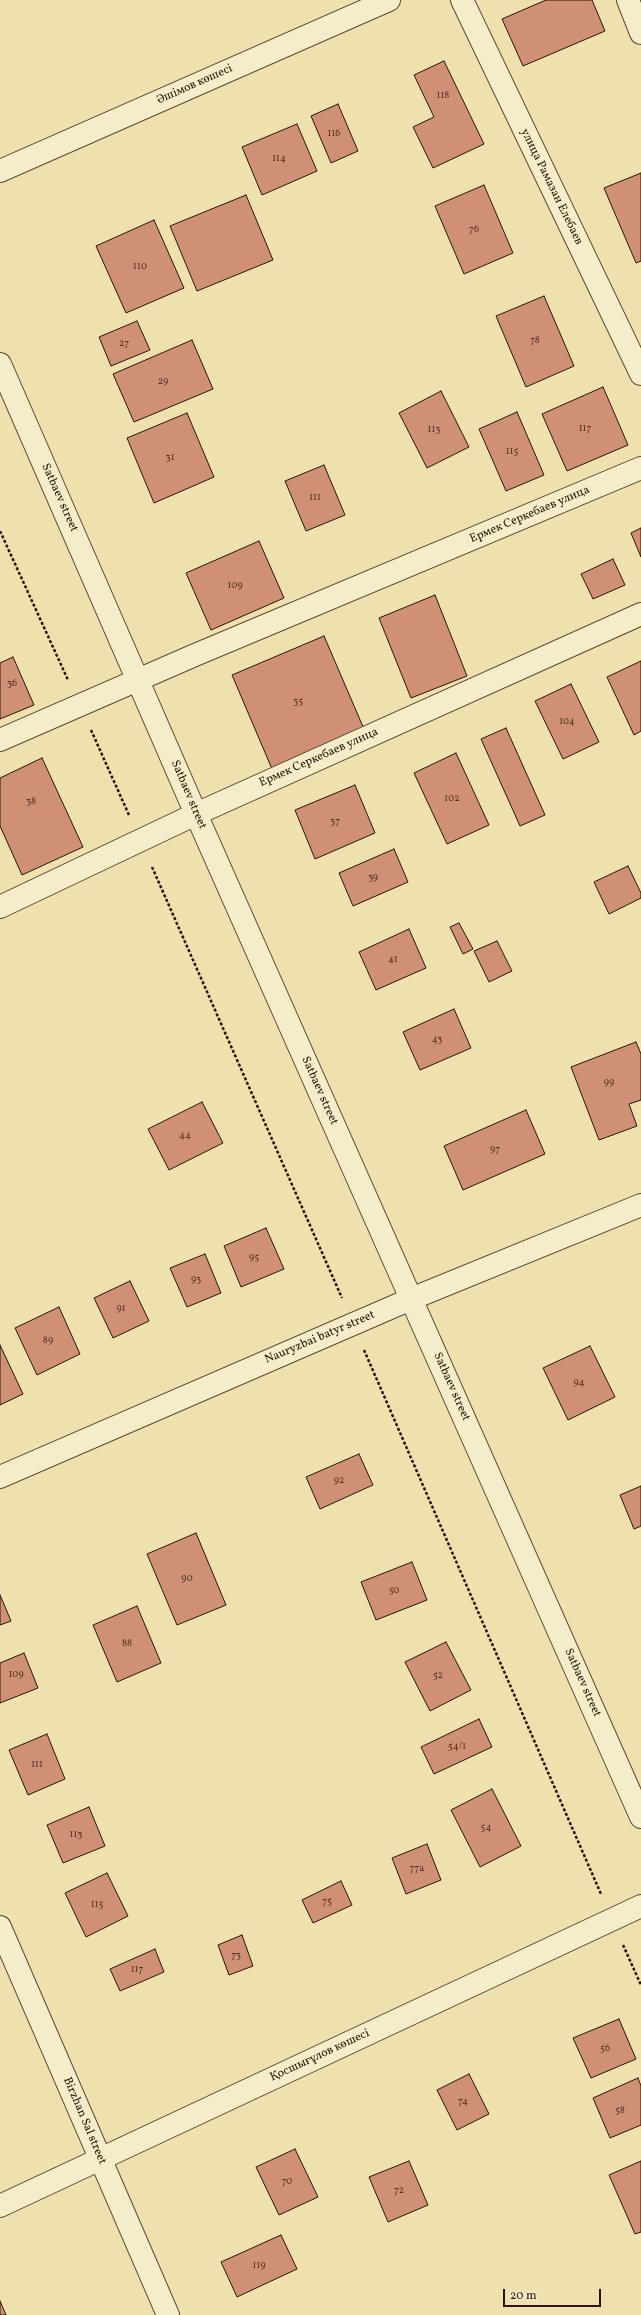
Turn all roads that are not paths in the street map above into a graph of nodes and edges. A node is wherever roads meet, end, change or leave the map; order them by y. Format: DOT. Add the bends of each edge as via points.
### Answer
graph roads {
  1 [pos="389,0"];
  2 [pos="462,0"];
  3 [pos="628,0"];
  4 [pos="641,33"];
  5 [pos="0,171"];
  6 [pos="0,364"];
  7 [pos="641,374"];
  8 [pos="641,468"];
  9 [pos="641,614"];
  10 [pos="138,679"];
  11 [pos="0,740"];
  12 [pos="196,814"];
  13 [pos="0,907"];
  14 [pos="641,1204"];
  15 [pos="411,1299"];
  16 [pos="0,1477"];
  17 [pos="641,1816"];
  18 [pos="641,1906"];
  19 [pos="0,1927"];
  20 [pos="100,2159"];
  21 [pos="0,2206"];
  22 [pos="168,2315"];
  1 -- 5 [label="street, Әшімов көшесі"];
  2 -- 7 [label="street, улица Рамазан Елебаев"];
  3 -- 4 [label="street"];
  6 -- 10 [label="street, Satbaev street"];
  8 -- 10 [label="street, Ермек Серкебаев улица"];
  9 -- 12 [label="street, Ермек Серкебаев улица"];
  10 -- 11 [label="street, Ермек Серкебаев улица"];
  10 -- 12 [label="street, Satbaev street"];
  12 -- 13 [label="street, Ермек Серкебаев улица"];
  12 -- 15 [label="street, Satbaev street"];
  14 -- 15 [label="street, Nauryzbai batyr street"];
  15 -- 16 [label="street, Nauryzbai batyr street"];
  15 -- 17 [label="street, Satbaev street"];
  18 -- 20 [label="street, Қосшығұлов көшесі"];
  19 -- 20 [label="street, Birzhan Sal street"];
  20 -- 21 [label="street, Қосшығұлов көшесі"];
  20 -- 22 [label="street, Birzhan Sal street"];
}
